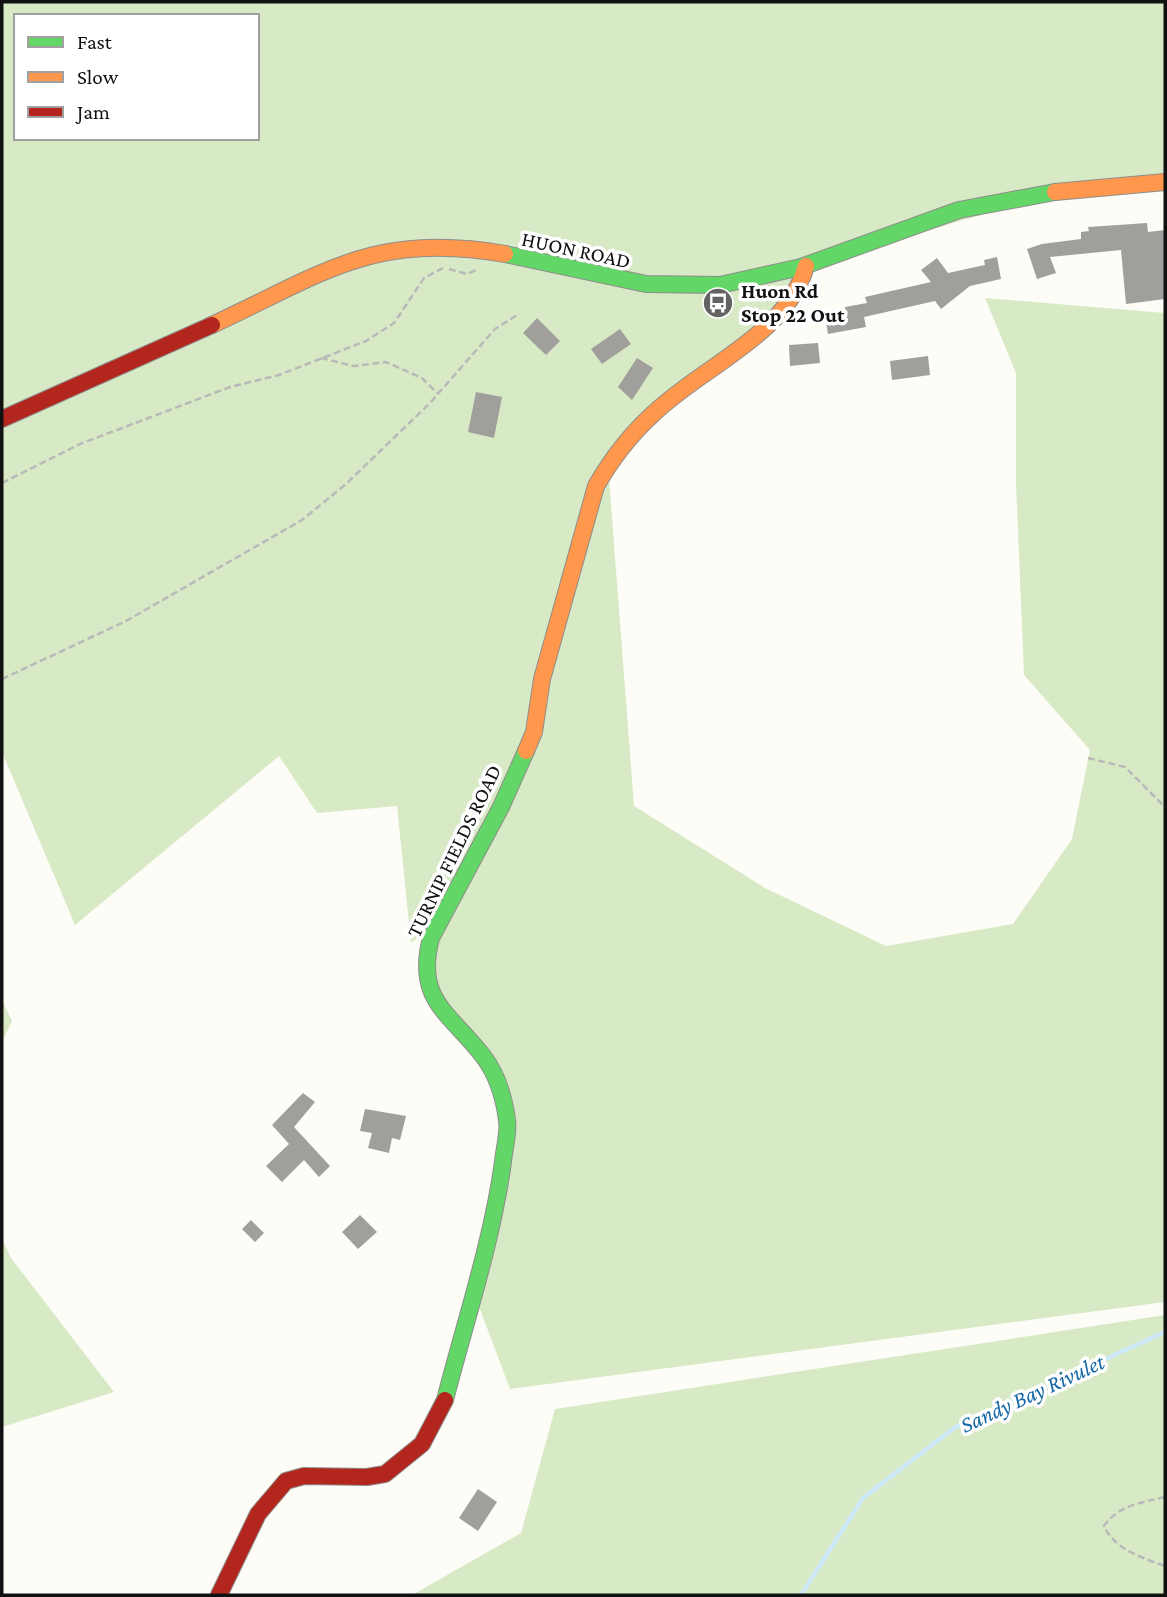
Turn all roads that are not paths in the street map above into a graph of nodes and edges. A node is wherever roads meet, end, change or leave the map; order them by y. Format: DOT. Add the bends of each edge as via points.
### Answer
graph roads {
  1 [pos="1165,182"];
  2 [pos="806,266"];
  3 [pos="2,419"];
  4 [pos="219,1595"];
  1 -- 2 [label="street, HUON ROAD" via="997,201 930,219"];
  2 -- 3 [label="street, HUON ROAD" via="742,282 673,287 603,278 483,252 431,246 384,250 360,256"];
  2 -- 4 [label="street, TURNIP FIELDS ROAD" via="800,288 767,325 653,413 596,486 542,679 534,732 501,807 431,938 425,962 427,984 440,1010 489,1067 500,1086 508,1123 499,1189 443,1408 422,1444 386,1474 304,1476 286,1481 258,1514"];
}
